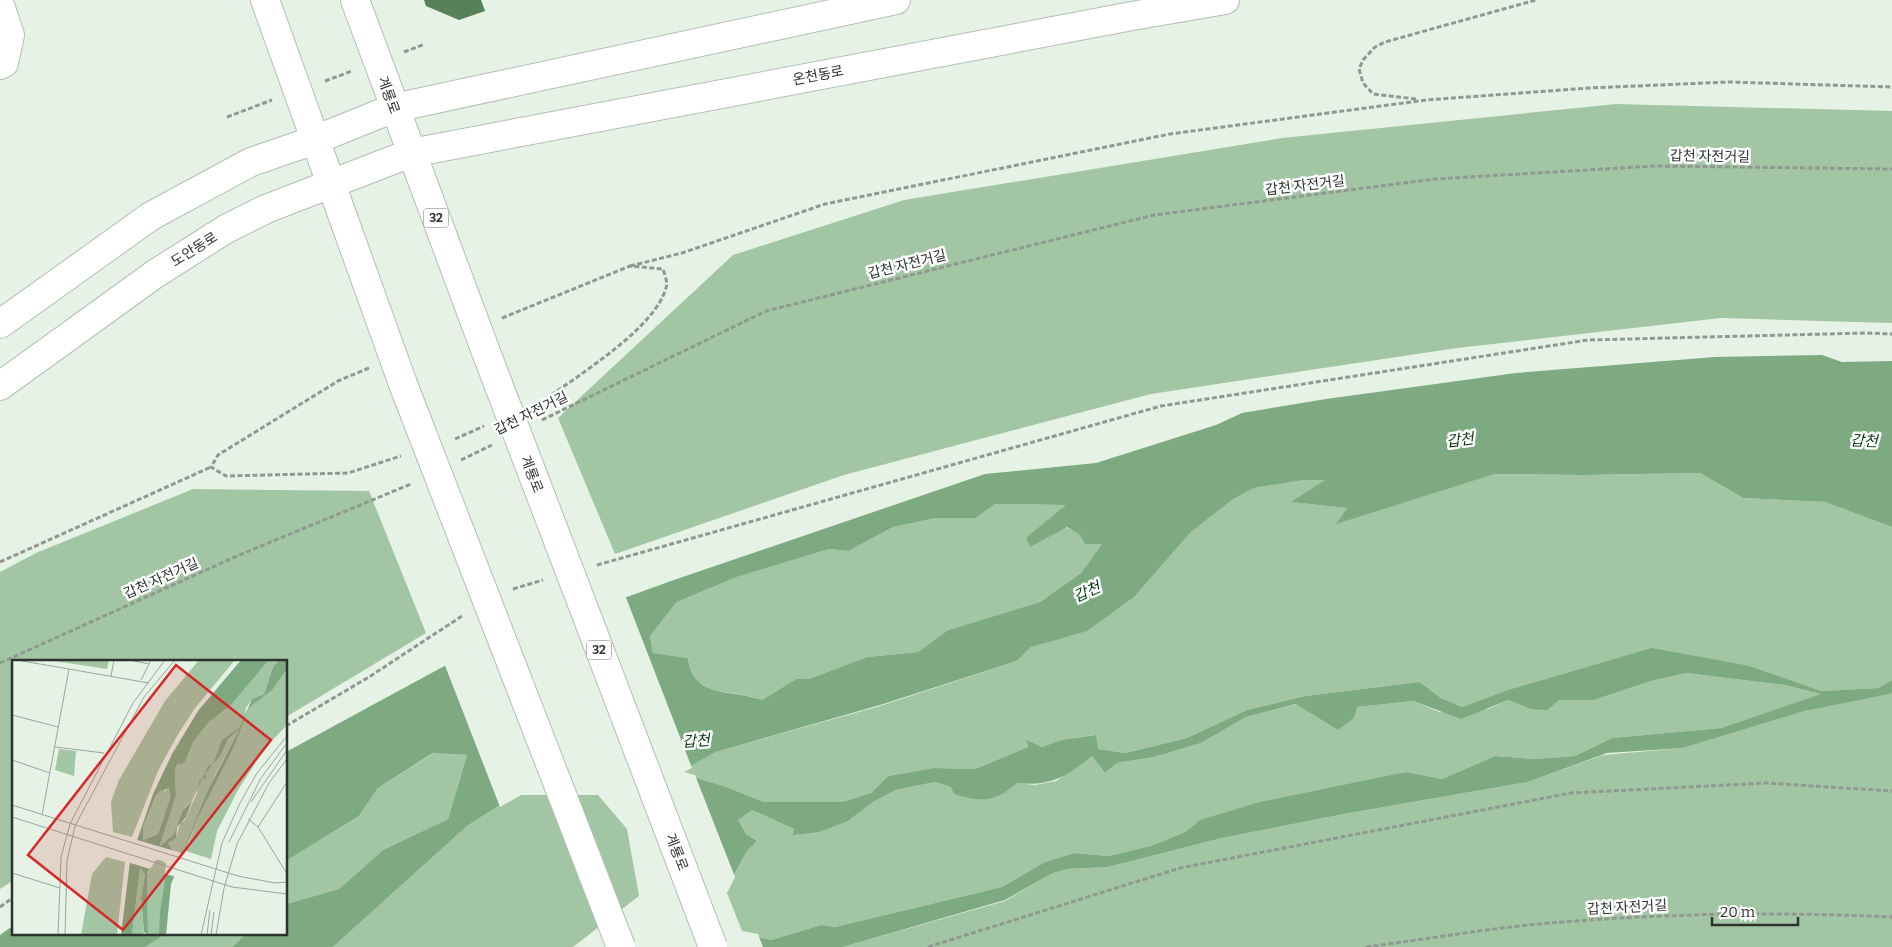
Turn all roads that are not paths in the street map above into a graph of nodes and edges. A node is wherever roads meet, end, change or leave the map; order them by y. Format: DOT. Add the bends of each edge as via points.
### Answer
graph roads {
  1 [pos="265,0"];
  2 [pos="355,0"];
  3 [pos="896,0"];
  4 [pos="1225,0"];
  5 [pos="0,5"];
  6 [pos="0,66"];
  7 [pos="394,108"];
  8 [pos="315,140"];
  9 [pos="411,153"];
  10 [pos="332,185"];
  11 [pos="0,324"];
  12 [pos="0,386"];
  13 [pos="621,947"];
  14 [pos="713,947"];
  1 -- 8 [label="main road"];
  2 -- 7 [label="main road, 계룡로 / 32"];
  3 -- 7 [label="main road"];
  4 -- 9 [label="main road, 온천동로"];
  5 -- 6 [label="main road" via="10,35 4,63"];
  7 -- 8 [label="main road"];
  7 -- 9 [label="main road, 계룡로 / 32"];
  8 -- 10 [label="main road"];
  8 -- 11 [label="main road" via="251,162 151,216"];
  9 -- 10 [label="main road, 도안동로"];
  9 -- 14 [label="main road, 계룡로 / 32, bridge"];
  10 -- 12 [label="main road, 도안동로" via="266,209 226,229 155,274"];
  10 -- 13 [label="main road, bridge" via="393,359"];
}
